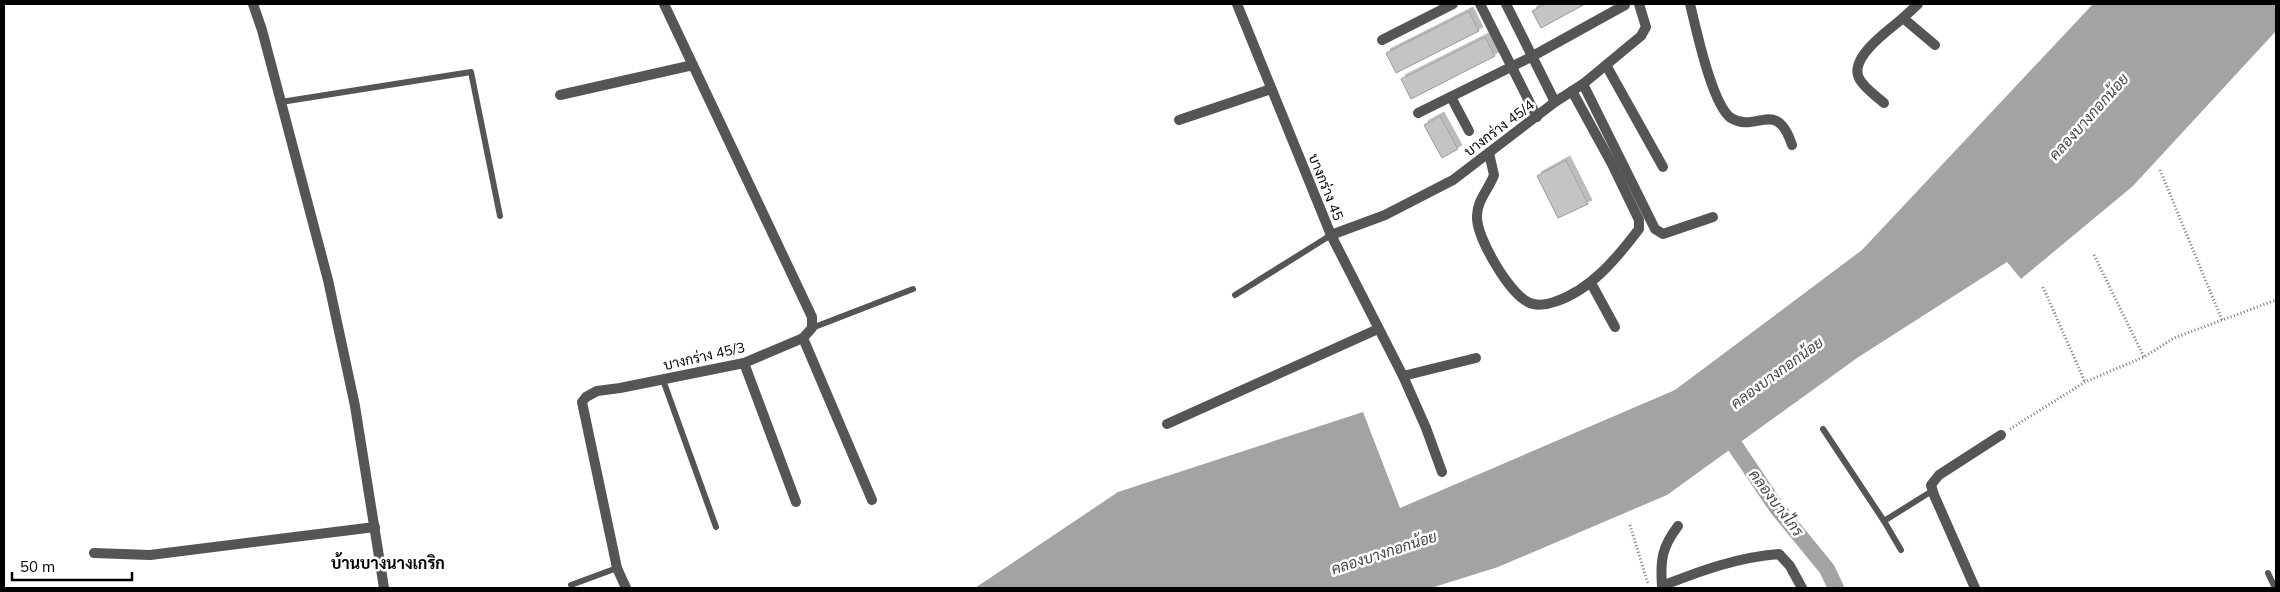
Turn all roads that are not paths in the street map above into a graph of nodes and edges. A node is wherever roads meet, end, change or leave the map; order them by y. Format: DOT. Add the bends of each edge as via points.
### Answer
graph roads {
  1 [pos="253,4"];
  2 [pos="664,4"];
  3 [pos="1237,4"];
  4 [pos="1453,4"];
  5 [pos="1480,4"];
  6 [pos="1506,4"];
  7 [pos="1639,4"];
  8 [pos="1690,4"];
  9 [pos="1918,4"];
  10 [pos="1625,5"];
  11 [pos="1903,18"];
  12 [pos="1382,40"];
  13 [pos="1936,45"];
  14 [pos="1531,57"];
  15 [pos="693,65"];
  16 [pos="1606,65"];
  17 [pos="1512,66"];
  18 [pos="1583,84"];
  19 [pos="1271,89"];
  20 [pos="1572,92"];
  21 [pos="560,95"];
  22 [pos="1451,96"];
  23 [pos="281,102"];
  24 [pos="1555,102"];
  25 [pos="1884,103"];
  26 [pos="1418,113"];
  27 [pos="1536,116"];
  28 [pos="1179,120"];
  29 [pos="1469,132"];
  30 [pos="1792,145"];
  31 [pos="1489,153"];
  32 [pos="1663,167"];
  33 [pos="500,216"];
  34 [pos="1713,217"];
  35 [pos="1331,235"];
  36 [pos="1590,283"];
  37 [pos="914,290"];
  38 [pos="1235,295"];
  39 [pos="1615,327"];
  40 [pos="812,328"];
  41 [pos="1378,329"];
  42 [pos="803,338"];
  43 [pos="1476,358"];
  44 [pos="744,363"];
  45 [pos="1403,376"];
  46 [pos="663,380"];
  47 [pos="1167,424"];
  48 [pos="1823,428"];
  49 [pos="2001,435"];
  50 [pos="1442,472"];
  51 [pos="1932,491"];
  52 [pos="872,500"];
  53 [pos="796,502"];
  54 [pos="1884,521"];
  55 [pos="1678,526"];
  56 [pos="375,527"];
  57 [pos="716,527"];
  58 [pos="1901,550"];
  59 [pos="94,553"];
  60 [pos="617,568"];
  61 [pos="2268,573"];
  62 [pos="571,585"];
  63 [pos="1662,587"];
  64 [pos="384,588"];
  65 [pos="626,588"];
  66 [pos="1802,588"];
  67 [pos="1975,588"];
  68 [pos="2275,588"];
  1 -- 23 [label="street"];
  2 -- 15 [label="street"];
  3 -- 19 [label="street, บางกร่าง 45"];
  4 -- 12 [label="street"];
  5 -- 17 [label="street"];
  6 -- 14 [label="street"];
  7 -- 16 [label="street, บางกร่าง 45/4" via="1646,27 1641,36"];
  8 -- 30 [label="street" via="1708,71 1724,110 1738,120 1780,122 1787,129"];
  9 -- 11 [label="street"];
  10 -- 14 [label="street"];
  11 -- 13 [label="street"];
  11 -- 25 [label="street" via="1859,60 1856,70 1859,80"];
  14 -- 17 [label="street"];
  14 -- 24 [label="street"];
  15 -- 21 [label="street"];
  15 -- 40 [label="street" via="812,317"];
  16 -- 18 [label="street, บางกร่าง 45/4"];
  16 -- 32 [label="street"];
  17 -- 22 [label="street"];
  17 -- 27 [label="street"];
  18 -- 20 [label="street, บางกร่าง 45/4"];
  18 -- 34 [label="street" via="1655,229 1664,234"];
  19 -- 28 [label="street"];
  19 -- 35 [label="street, บางกร่าง 45"];
  20 -- 24 [label="street, บางกร่าง 45/4"];
  20 -- 36 [label="street" via="1639,220 1639,229"];
  22 -- 26 [label="street"];
  22 -- 29 [label="street"];
  23 -- 33 [label="lane" via="470,72"];
  23 -- 56 [label="street" via="328,280 355,406"];
  24 -- 27 [label="street, บางกร่าง 45/4"];
  27 -- 31 [label="street, บางกร่าง 45/4"];
  31 -- 35 [label="street, บางกร่าง 45/4" via="1428,194 1385,215"];
  31 -- 36 [label="street" via="1494,175 1480,202 1478,228 1513,289 1529,303 1545,304 1566,297"];
  35 -- 38 [label="lane"];
  35 -- 41 [label="street, บางกร่าง 45"];
  36 -- 39 [label="street"];
  37 -- 40 [label="lane"];
  40 -- 42 [label="street, บางกร่าง 45/3"];
  41 -- 45 [label="street, บางกร่าง 45"];
  41 -- 47 [label="street"];
  42 -- 44 [label="street, บางกร่าง 45/3"];
  42 -- 52 [label="street"];
  43 -- 45 [label="street"];
  44 -- 46 [label="street, บางกร่าง 45/3"];
  44 -- 53 [label="street"];
  45 -- 50 [label="street, บางกร่าง 45"];
  46 -- 57 [label="lane"];
  46 -- 60 [label="street, บางกร่าง 45/3" via="597,391 582,402"];
  48 -- 54 [label="lane"];
  49 -- 51 [label="street" via="1939,475 1933,480"];
  51 -- 54 [label="lane"];
  51 -- 67 [label="street"];
  54 -- 58 [label="lane"];
  55 -- 63 [label="street" via="1664,547"];
  56 -- 59 [label="street" via="150,555"];
  56 -- 64 [label="street"];
  60 -- 62 [label="lane"];
  60 -- 65 [label="street, บางกร่าง 45/3"];
  61 -- 68 [label="lane"];
  63 -- 66 [label="street" via="1731,560 1779,554"];
}
